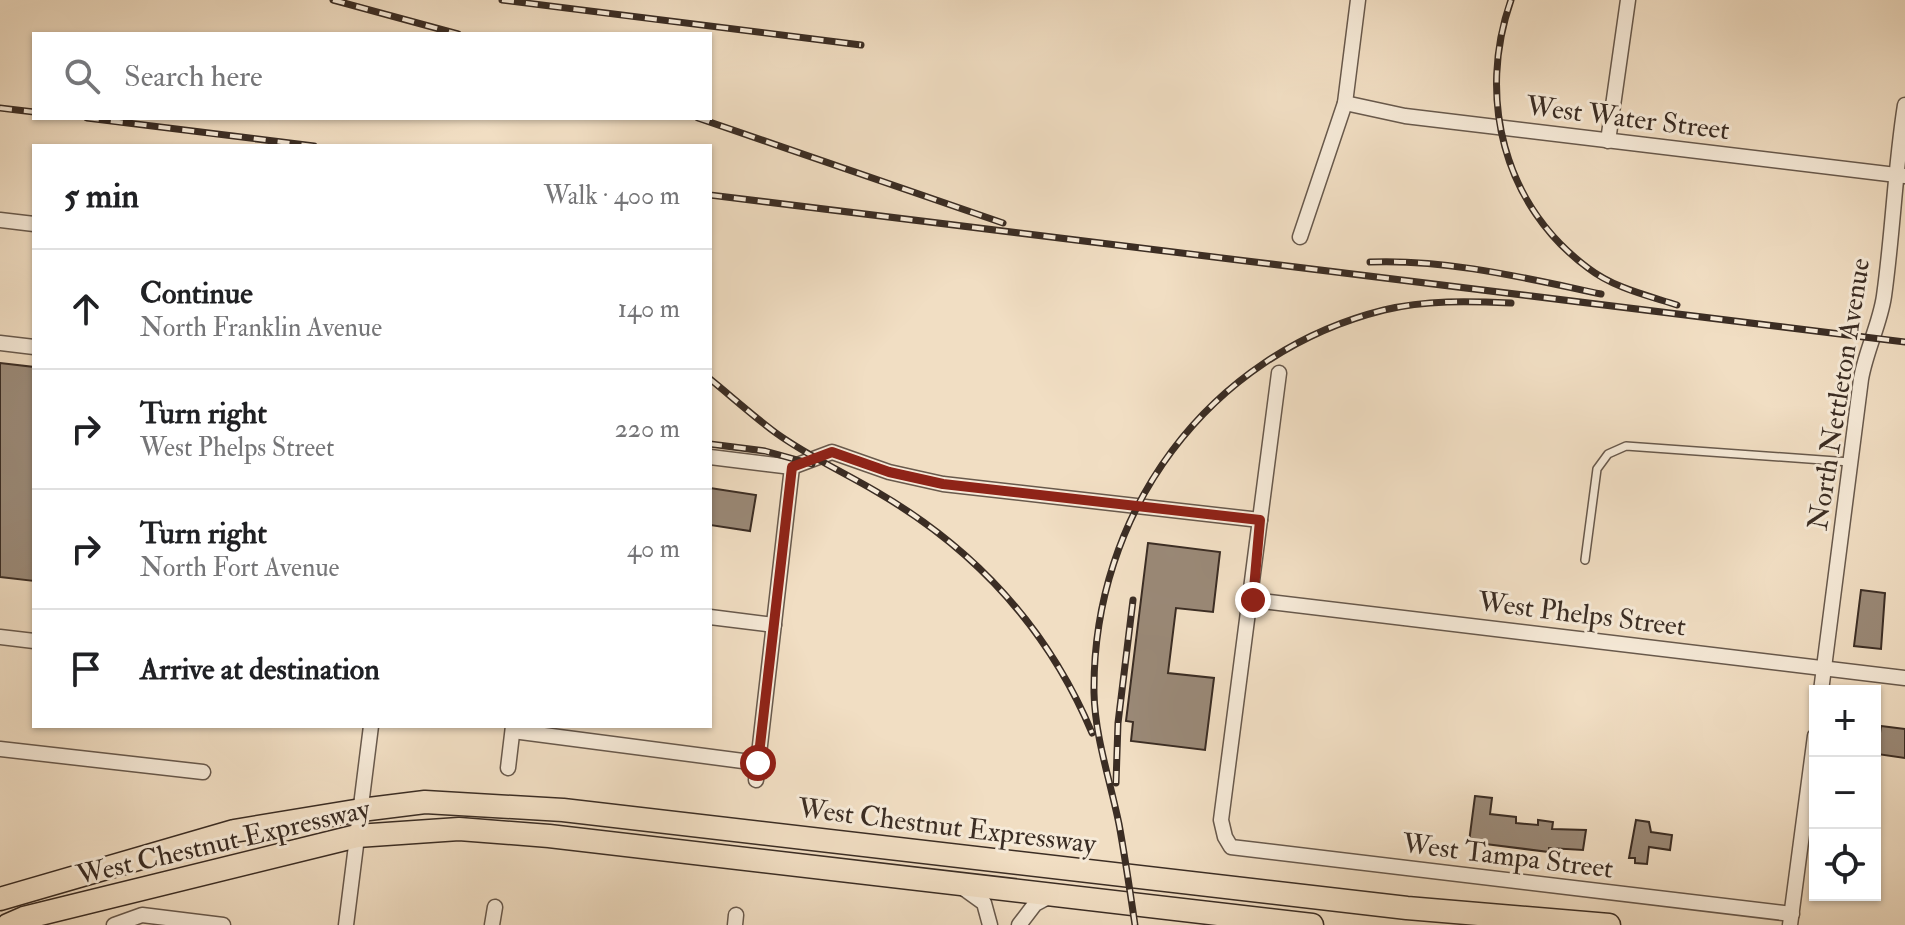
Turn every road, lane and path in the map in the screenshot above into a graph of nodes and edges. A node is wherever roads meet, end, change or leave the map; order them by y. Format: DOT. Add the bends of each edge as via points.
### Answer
graph roads {
  1 [pos="1358,0"];
  2 [pos="1628,0"];
  3 [pos="1345,103"];
  4 [pos="1905,105"];
  5 [pos="1608,141"];
  6 [pos="1900,175"];
  7 [pos="0,220"];
  8 [pos="32,224"];
  9 [pos="1300,237"];
  10 [pos="0,343"];
  11 [pos="32,347"];
  12 [pos="1279,373"];
  13 [pos="712,457"];
  14 [pos="1850,462"];
  15 [pos="792,467"];
  16 [pos="1260,520"];
  17 [pos="1585,560"];
  18 [pos="1253,600"];
  19 [pos="712,617"];
  20 [pos="774,625"];
  21 [pos="0,637"];
  22 [pos="32,641"];
  23 [pos="1824,668"];
  24 [pos="1905,678"];
  25 [pos="1822,685"];
  26 [pos="371,728"];
  27 [pos="513,728"];
  28 [pos="0,749"];
  29 [pos="1812,757"];
  30 [pos="758,763"];
  31 [pos="508,768"];
  32 [pos="203,772"];
  33 [pos="756,780"];
  34 [pos="361,810"];
  35 [pos="357,836"];
  36 [pos="955,883"];
  37 [pos="1054,894"];
  38 [pos="0,899"];
  39 [pos="495,907"];
  40 [pos="1791,920"];
  41 [pos="8,925"];
  42 [pos="114,925"];
  43 [pos="223,925"];
  44 [pos="346,925"];
  45 [pos="492,925"];
  46 [pos="990,925"];
  47 [pos="1019,925"];
  48 [pos="1312,925"];
  49 [pos="1609,925"];
  1 -- 3 [label="street"];
  2 -- 5 [label="street"];
  3 -- 5 [label="street, West Water Street" via="1405,116"];
  3 -- 9 [label="street"];
  4 -- 6 [label="street, North Nettleton Avenue"];
  5 -- 6 [label="street, West Water Street"];
  6 -- 14 [label="street, North Nettleton Avenue" via="1884,298 1865,356"];
  7 -- 8 [label="street"];
  10 -- 11 [label="street"];
  12 -- 16 [label="street"];
  13 -- 15 [label="street"];
  14 -- 17 [label="lane" via="1626,446 1608,454 1597,469"];
  14 -- 23 [label="street, North Nettleton Avenue"];
  15 -- 16 [label="street" via="832,452 943,484"];
  15 -- 20 [label="street"];
  16 -- 18 [label="street"];
  18 -- 23 [label="street, West Phelps Street"];
  18 -- 40 [label="street, West Tampa Street" via="1221,820 1231,847"];
  19 -- 20 [label="street"];
  20 -- 30 [label="street"];
  21 -- 22 [label="street"];
  23 -- 24 [label="street, West Phelps Street"];
  23 -- 25 [label="street, North Nettleton Avenue"];
  26 -- 34 [label="street"];
  27 -- 30 [label="street"];
  27 -- 31 [label="street"];
  28 -- 32 [label="street"];
  29 -- 40 [label="street"];
  30 -- 33 [label="street"];
  34 -- 35 [label="street"];
  34 -- 38 [label="main road, West Chestnut Expressway" via="234,831"];
  34 -- 49 [label="main road, West Chestnut Expressway" via="425,802 563,810 1392,906"];
  35 -- 36 [label="main road, West Chestnut Expressway" via="459,829"];
  35 -- 41 [label="main road, West Chestnut Expressway"];
  35 -- 44 [label="street"];
  36 -- 37 [label="main road, West Chestnut Expressway"];
  36 -- 46 [label="street" via="984,903"];
  37 -- 47 [label="street" via="1035,904"];
  37 -- 48 [label="main road, West Chestnut Expressway"];
  39 -- 45 [label="street"];
  42 -- 43 [label="street" via="142,915"];
}
